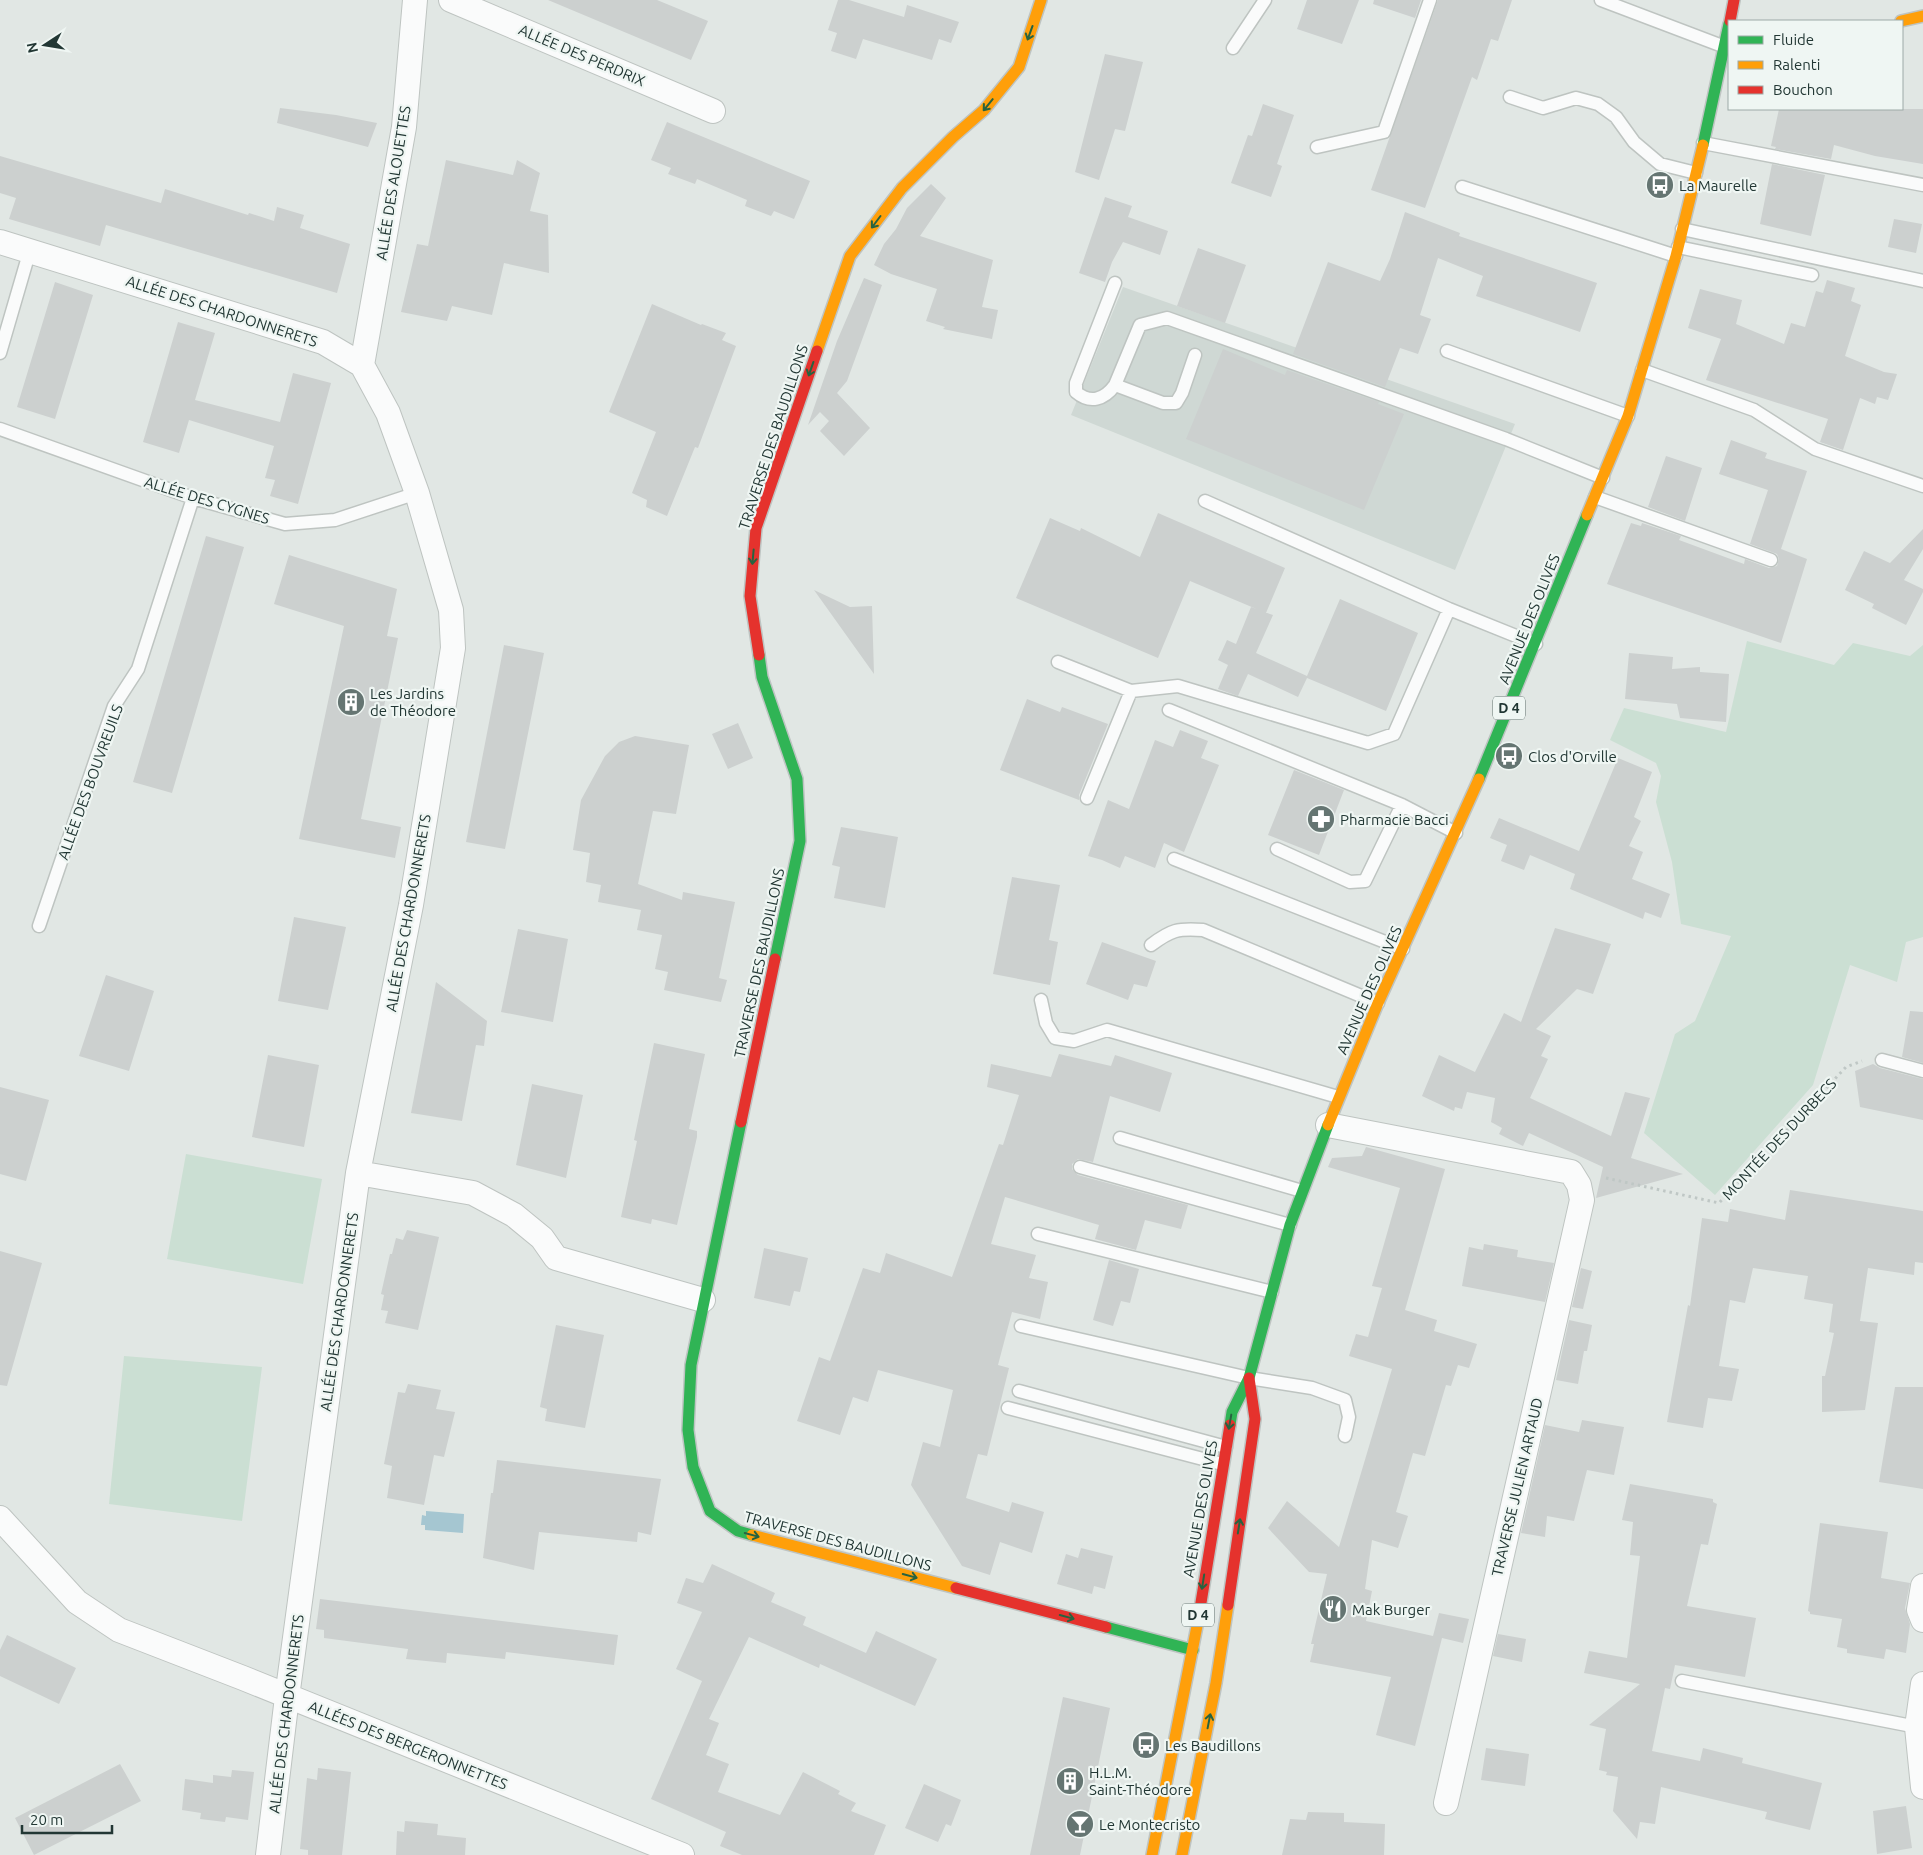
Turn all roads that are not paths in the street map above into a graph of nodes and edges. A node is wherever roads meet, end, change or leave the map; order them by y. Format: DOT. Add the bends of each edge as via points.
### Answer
graph roads {
  1 [pos="415,0"];
  2 [pos="450,0"];
  3 [pos="1041,0"];
  4 [pos="1265,0"];
  5 [pos="1430,0"];
  6 [pos="1602,0"];
  7 [pos="1734,0"];
  8 [pos="1923,16"];
  9 [pos="1731,20"];
  10 [pos="1903,21"];
  11 [pos="1728,36"];
  12 [pos="1233,48"];
  13 [pos="1725,55"];
  14 [pos="1510,97"];
  15 [pos="713,111"];
  16 [pos="1704,143"];
  17 [pos="1316,147"];
  18 [pos="1696,173"];
  19 [pos="1923,185"];
  20 [pos="1462,187"];
  21 [pos="1682,229"];
  22 [pos="0,242"];
  23 [pos="30,250"];
  24 [pos="1677,252"];
  25 [pos="1812,275"];
  26 [pos="1923,281"];
  27 [pos="1114,283"];
  28 [pos="1448,351"];
  29 [pos="0,353"];
  30 [pos="1195,354"];
  31 [pos="362,365"];
  32 [pos="1642,370"];
  33 [pos="1115,385"];
  34 [pos="1628,416"];
  35 [pos="0,429"];
  36 [pos="1603,478"];
  37 [pos="1923,486"];
  38 [pos="417,493"];
  39 [pos="1595,497"];
  40 [pos="193,498"];
  41 [pos="1205,501"];
  42 [pos="1771,560"];
  43 [pos="1449,609"];
  44 [pos="1536,644"];
  45 [pos="1058,662"];
  46 [pos="1131,690"];
  47 [pos="1168,710"];
  48 [pos="1087,798"];
  49 [pos="1402,805"];
  50 [pos="1456,833"];
  51 [pos="1277,849"];
  52 [pos="1174,858"];
  53 [pos="39,926"];
  54 [pos="1151,945"];
  55 [pos="1403,949"];
  56 [pos="1041,1000"];
  57 [pos="1378,1003"];
  58 [pos="1882,1060"];
  59 [pos="1923,1071"];
  60 [pos="1338,1097"];
  61 [pos="1328,1124"];
  62 [pos="1120,1138"];
  63 [pos="1080,1167"];
  64 [pos="358,1173"];
  65 [pos="1302,1191"];
  66 [pos="1290,1225"];
  67 [pos="1038,1234"];
  68 [pos="1272,1292"];
  69 [pos="703,1300"];
  70 [pos="1021,1326"];
  71 [pos="1249,1378"];
  72 [pos="1019,1391"];
  73 [pos="1008,1408"];
  74 [pos="1345,1436"];
  75 [pos="1226,1446"];
  76 [pos="1222,1464"];
  77 [pos="0,1518"];
  78 [pos="1923,1586"];
  79 [pos="1923,1620"];
  80 [pos="1192,1650"];
  81 [pos="1682,1681"];
  82 [pos="1923,1684"];
  83 [pos="286,1697"];
  84 [pos="1917,1727"];
  85 [pos="1923,1787"];
  86 [pos="1446,1803"];
  87 [pos="268,1855"];
  88 [pos="682,1855"];
  89 [pos="1152,1855"];
  90 [pos="1182,1855"];
  1 -- 31 [label="street, ALLÉE DES ALOUETTES" via="404,127"];
  2 -- 15 [label="street, ALLÉE DES PERDRIX"];
  3 -- 69 [label="main road, TRAVERSE DES BAUDILLONS, one-way" via="1018,67 984,110 902,188 850,256 756,528 750,596 762,677 797,779 800,841"];
  4 -- 12 [label="lane"];
  5 -- 17 [label="lane" via="1384,132"];
  6 -- 13 [label="lane"];
  7 -- 9 [label="main road, AVENUE DES OLIVES / D 4"];
  8 -- 10 [label="main road"];
  11 -- 13 [label="main road, AVENUE DES OLIVES / D 4"];
  13 -- 16 [label="main road, AVENUE DES OLIVES / D 4"];
  14 -- 18 [label="lane" via="1543,108 1576,98 1598,104 1616,117 1634,142 1660,164"];
  16 -- 18 [label="main road, AVENUE DES OLIVES / D 4"];
  16 -- 19 [label="lane"];
  18 -- 21 [label="main road, AVENUE DES OLIVES / D 4"];
  20 -- 24 [label="lane"];
  21 -- 24 [label="main road, AVENUE DES OLIVES / D 4"];
  21 -- 26 [label="lane"];
  22 -- 23 [label="street, ALLÉE DES CHARDONNERETS"];
  23 -- 29 [label="lane"];
  23 -- 31 [label="street, ALLÉE DES CHARDONNERETS" via="323,342"];
  24 -- 25 [label="lane"];
  24 -- 32 [label="main road, AVENUE DES OLIVES / D 4"];
  27 -- 33 [label="lane" via="1076,383 1076,392 1084,399 1094,400 1109,393"];
  28 -- 34 [label="lane"];
  30 -- 33 [label="lane" via="1176,403 1163,404"];
  31 -- 38 [label="street, ALLÉE DES CHARDONNERETS" via="388,413"];
  32 -- 34 [label="main road, AVENUE DES OLIVES / D 4"];
  32 -- 37 [label="lane" via="1754,410 1815,449"];
  33 -- 36 [label="lane" via="1140,325 1167,318 1506,439"];
  34 -- 36 [label="main road, AVENUE DES OLIVES / D 4"];
  35 -- 40 [label="lane, ALLÉE DES CYGNES"];
  36 -- 39 [label="main road, AVENUE DES OLIVES / D 4"];
  38 -- 40 [label="lane, ALLÉE DES CYGNES" via="335,520 285,524"];
  38 -- 64 [label="street, ALLÉE DES CHARDONNERETS" via="451,610 452,648 411,904"];
  39 -- 42 [label="lane"];
  39 -- 44 [label="main road, AVENUE DES OLIVES / D 4"];
  40 -- 53 [label="lane, ALLÉE DES BOUVREUILS" via="138,669 114,706"];
  41 -- 43 [label="lane"];
  43 -- 44 [label="lane"];
  43 -- 46 [label="lane" via="1394,734 1368,743 1178,686"];
  44 -- 50 [label="main road, AVENUE DES OLIVES / D 4"];
  45 -- 46 [label="lane"];
  46 -- 48 [label="lane"];
  47 -- 49 [label="lane"];
  49 -- 50 [label="lane"];
  49 -- 51 [label="lane" via="1365,881 1350,882"];
  50 -- 55 [label="main road, AVENUE DES OLIVES / D 4"];
  52 -- 55 [label="lane"];
  54 -- 57 [label="lane" via="1182,928 1203,930"];
  55 -- 57 [label="main road, AVENUE DES OLIVES / D 4"];
  56 -- 60 [label="lane" via="1046,1023 1055,1038 1074,1040 1107,1030"];
  57 -- 60 [label="main road, AVENUE DES OLIVES / D 4"];
  58 -- 59 [label="lane"];
  60 -- 61 [label="main road, AVENUE DES OLIVES / D 4"];
  61 -- 65 [label="main road, AVENUE DES OLIVES / D 4"];
  61 -- 86 [label="street, TRAVERSE JULIEN ARTAUD" via="1571,1172 1579,1185 1582,1200"];
  62 -- 65 [label="lane"];
  63 -- 66 [label="lane"];
  64 -- 69 [label="street" via="472,1193 514,1215 542,1238 556,1258"];
  64 -- 83 [label="street, ALLÉE DES CHARDONNERETS"];
  65 -- 66 [label="main road, AVENUE DES OLIVES / D 4"];
  66 -- 68 [label="main road, AVENUE DES OLIVES / D 4"];
  67 -- 68 [label="lane"];
  68 -- 71 [label="main road, AVENUE DES OLIVES / D 4"];
  69 -- 80 [label="main road, TRAVERSE DES BAUDILLONS, one-way" via="692,1365 688,1430 693,1467 710,1511 738,1531"];
  70 -- 71 [label="lane"];
  71 -- 74 [label="lane" via="1312,1388 1345,1400 1350,1417"];
  71 -- 75 [label="main road, AVENUE DES OLIVES / D 4, one-way" via="1232,1412"];
  90 -- 71 [label="main road, AVENUE DES OLIVES / D 4, one-way" via="1216,1683 1255,1419"];
  72 -- 75 [label="lane"];
  73 -- 76 [label="lane"];
  75 -- 76 [label="main road, AVENUE DES OLIVES / D 4"];
  76 -- 80 [label="main road, AVENUE DES OLIVES / D 4, one-way"];
  77 -- 83 [label="street, ALLÉES DES BERGERONNETTES" via="77,1602 120,1630"];
  78 -- 79 [label="street" via="1920,1610"];
  80 -- 89 [label="main road, AVENUE DES OLIVES / D 4"];
  81 -- 84 [label="lane"];
  82 -- 84 [label="street"];
  83 -- 87 [label="street, ALLÉE DES CHARDONNERETS"];
  83 -- 88 [label="street, ALLÉES DES BERGERONNETTES"];
  84 -- 85 [label="street"];
}
